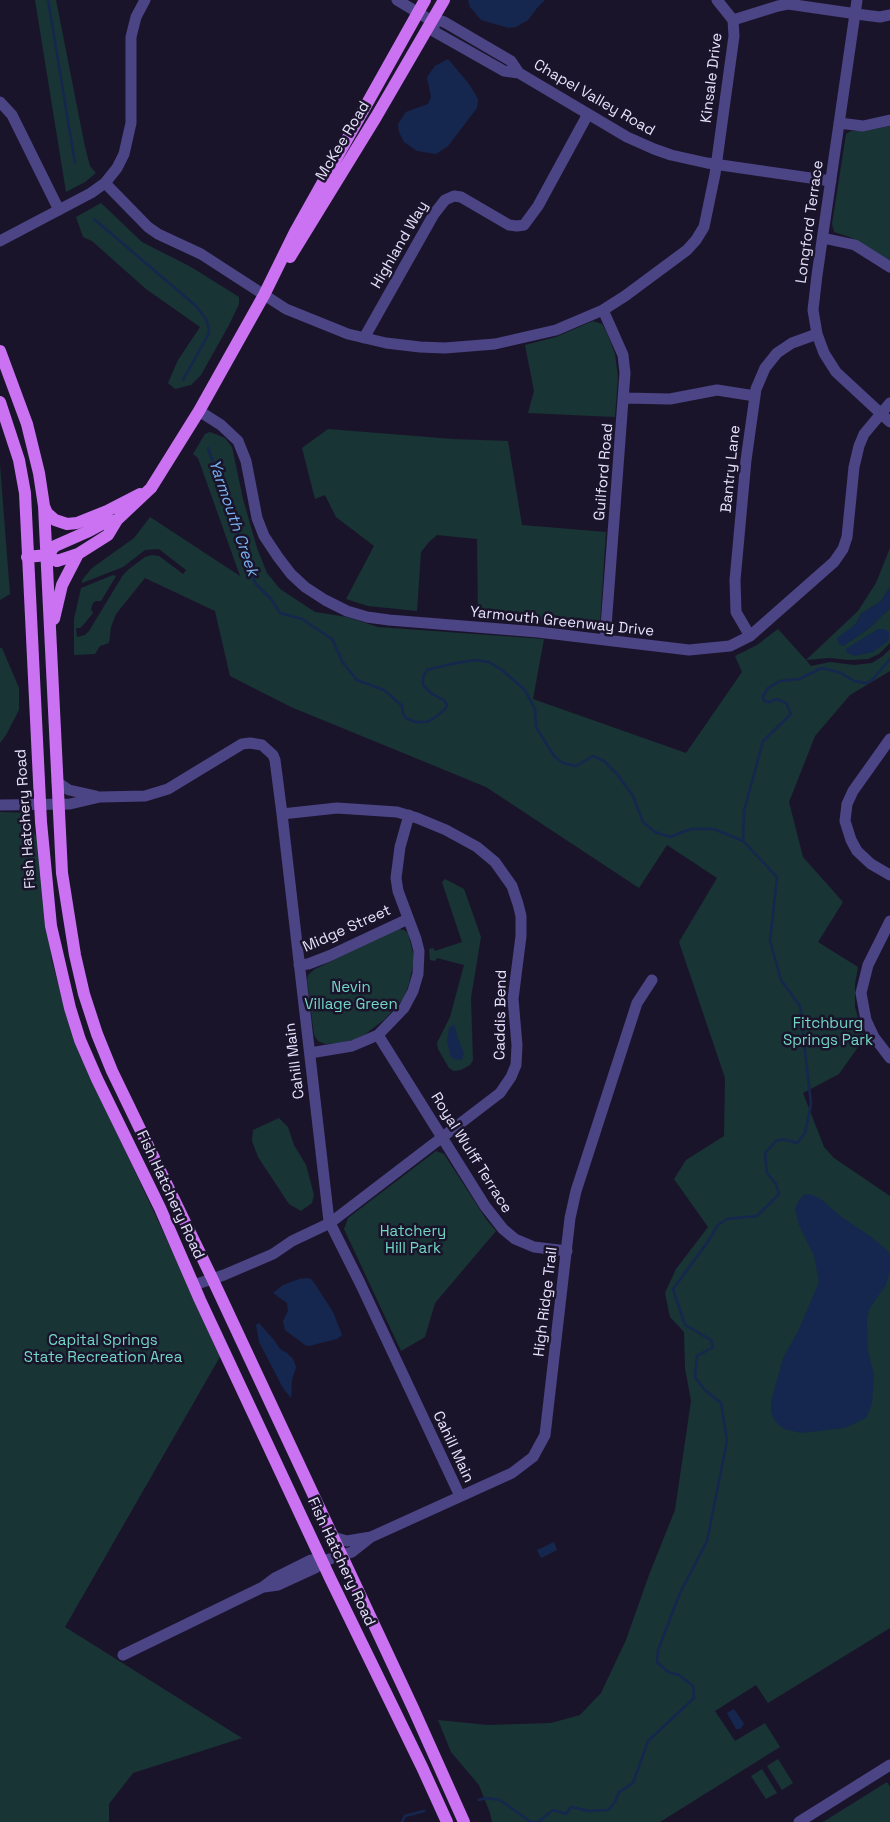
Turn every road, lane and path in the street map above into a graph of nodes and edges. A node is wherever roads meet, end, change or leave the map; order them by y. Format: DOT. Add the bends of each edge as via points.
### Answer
graph roads {
  1 [pos="145,0"];
  2 [pos="397,0"];
  3 [pos="425,0"];
  4 [pos="444,0"];
  5 [pos="717,0"];
  6 [pos="857,0"];
  7 [pos="418,12"];
  8 [pos="855,14"];
  9 [pos="890,15"];
  10 [pos="733,20"];
  11 [pos="432,21"];
  12 [pos="0,102"];
  13 [pos="588,114"];
  14 [pos="890,120"];
  15 [pos="839,123"];
  16 [pos="716,164"];
  17 [pos="831,181"];
  18 [pos="105,183"];
  19 [pos="59,210"];
  20 [pos="823,238"];
  21 [pos="0,241"];
  22 [pos="890,267"];
  23 [pos="264,295"];
  24 [pos="603,310"];
  25 [pos="817,334"];
  26 [pos="364,338"];
  27 [pos="0,351"];
  28 [pos="755,396"];
  29 [pos="625,398"];
  30 [pos="0,402"];
  31 [pos="890,403"];
  32 [pos="199,412"];
  33 [pos="880,414"];
  34 [pos="890,422"];
  35 [pos="151,488"];
  36 [pos="44,506"];
  37 [pos="117,520"];
  38 [pos="78,554"];
  39 [pos="47,555"];
  40 [pos="28,557"];
  41 [pos="49,631"];
  42 [pos="750,636"];
  43 [pos="605,640"];
  44 [pos="890,739"];
  45 [pos="57,782"];
  46 [pos="100,797"];
  47 [pos="40,804"];
  48 [pos="58,804"];
  49 [pos="0,806"];
  50 [pos="282,814"];
  51 [pos="409,815"];
  52 [pos="890,875"];
  53 [pos="408,919"];
  54 [pos="890,921"];
  55 [pos="299,965"];
  56 [pos="652,980"];
  57 [pos="378,1034"];
  58 [pos="310,1053"];
  59 [pos="890,1058"];
  60 [pos="443,1136"];
  61 [pos="330,1224"];
  62 [pos="567,1251"];
  63 [pos="212,1278"];
  64 [pos="194,1285"];
  65 [pos="460,1496"];
  66 [pos="333,1537"];
  67 [pos="371,1537"];
  68 [pos="341,1555"];
  69 [pos="322,1561"];
  70 [pos="123,1655"];
  71 [pos="890,1765"];
  72 [pos="447,1822"];
  73 [pos="464,1822"];
  74 [pos="799,1822"];
  1 -- 18 [label="street" via="131,37 132,123 129,139 117,168"];
  2 -- 7 [label="street, Chapel Valley Road"];
  3 -- 7 [label="main road, McKee Road"];
  4 -- 11 [label="main road, McKee Road"];
  5 -- 10 [label="street, Kinsale Drive"];
  6 -- 8 [label="street, Longford Terrace"];
  7 -- 11 [label="street, Chapel Valley Road"];
  7 -- 23 [label="main road, McKee Road" via="295,232"];
  8 -- 9 [label="street"];
  8 -- 10 [label="street" via="788,4"];
  8 -- 15 [label="street, Longford Terrace"];
  10 -- 16 [label="street, Kinsale Drive" via="734,36"];
  11 -- 13 [label="street, Chapel Valley Road" via="442,21 511,61 519,73"];
  11 -- 23 [label="main road, McKee Road" via="304,238"];
  12 -- 19 [label="street" via="12,115"];
  13 -- 16 [label="street, Chapel Valley Road" via="654,149"];
  13 -- 26 [label="street, Highland Way" via="538,206 524,225 509,225 460,197 445,200"];
  14 -- 15 [label="street" via="863,126"];
  15 -- 17 [label="street, Longford Terrace"];
  16 -- 17 [label="street, Chapel Valley Road"];
  16 -- 24 [label="street, Kinsale Drive" via="706,220 696,240 672,263"];
  17 -- 20 [label="street, Longford Terrace"];
  18 -- 19 [label="street"];
  18 -- 23 [label="street, Kinsale Drive" via="148,227 201,254"];
  19 -- 21 [label="street"];
  20 -- 22 [label="street" via="855,245"];
  20 -- 25 [label="street, Longford Terrace" via="813,310"];
  23 -- 26 [label="street, Kinsale Drive" via="286,309"];
  23 -- 32 [label="main road, McKee Road"];
  24 -- 26 [label="street, Kinsale Drive" via="556,330 475,346 420,347"];
  24 -- 29 [label="street, Guilford Road" via="623,355"];
  25 -- 28 [label="street, Bantry Lane" via="792,343 777,353 764,368"];
  25 -- 33 [label="street, Longford Terrace" via="836,372"];
  27 -- 36 [label="main road, Fish Hatchery Road" via="27,424"];
  28 -- 29 [label="street" via="717,390 670,398"];
  28 -- 42 [label="street, Bantry Lane" via="735,580 736,612"];
  29 -- 43 [label="street, Guilford Road"];
  30 -- 40 [label="main road, Fish Hatchery Road" via="19,460 25,493"];
  31 -- 33 [label="street, Yarmouth Greenway Drive"];
  32 -- 35 [label="main road, McKee Road"];
  32 -- 43 [label="street, Yarmouth Greenway Drive" via="221,425 238,441 264,536 291,574 325,600 366,617"];
  33 -- 34 [label="street, Longford Terrace"];
  33 -- 42 [label="street, Yarmouth Greenway Drive" via="858,446 843,550 834,562"];
  35 -- 36 [label="main road" via="77,523 55,520"];
  35 -- 37 [label="main road, McKee Road"];
  36 -- 39 [label="main road, Fish Hatchery Road"];
  37 -- 38 [label="main road, McKee Road" via="108,535"];
  37 -- 39 [label="main road, McKee Road" via="56,546"];
  38 -- 39 [label="main road, McKee Road" via="56,561"];
  38 -- 41 [label="main road" via="62,585"];
  39 -- 40 [label="main road, McKee Road"];
  39 -- 41 [label="main road, Fish Hatchery Road"];
  40 -- 47 [label="main road, Fish Hatchery Road"];
  41 -- 45 [label="main road, Fish Hatchery Road"];
  42 -- 43 [label="street, Yarmouth Greenway Drive" via="730,646 690,650"];
  44 -- 52 [label="street" via="853,791 845,821 857,850 871,864"];
  45 -- 46 [label="street, Cahill Main" via="69,790"];
  45 -- 48 [label="main road, Fish Hatchery Road"];
  46 -- 48 [label="street, Cahill Main"];
  46 -- 50 [label="street, Cahill Main" via="146,796 168,789 242,744 250,743 262,746 276,760"];
  47 -- 48 [label="street, Cahill Main"];
  47 -- 49 [label="street, Cahill Main"];
  47 -- 64 [label="main road, Fish Hatchery Road" via="51,926 80,1040"];
  48 -- 63 [label="main road, Fish Hatchery Road" via="62,873 84,994 112,1071"];
  50 -- 51 [label="street, Caddis Bend" via="337,808 388,810"];
  50 -- 55 [label="street, Cahill Main"];
  51 -- 53 [label="street" via="396,878"];
  51 -- 60 [label="street, Caddis Bend" via="446,830 490,857 512,886 521,916 513,999 517,1045 513,1072 500,1093"];
  53 -- 55 [label="street, Midge Street" via="332,954"];
  53 -- 57 [label="street" via="419,951 416,982 404,1008"];
  54 -- 59 [label="street" via="870,959 861,993 866,1020"];
  55 -- 58 [label="street, Cahill Main"];
  56 -- 62 [label="street, High Ridge Trail" via="637,1003 596,1125 576,1191"];
  57 -- 58 [label="street" via="352,1046"];
  57 -- 60 [label="street, Royal Wulff Terrace"];
  58 -- 61 [label="street, Cahill Main"];
  60 -- 61 [label="street, Caddis Bend"];
  60 -- 62 [label="street, Royal Wulff Terrace" via="503,1230 534,1247"];
  61 -- 63 [label="street, Caddis Bend" via="292,1241 273,1254"];
  61 -- 65 [label="street, Cahill Main"];
  62 -- 65 [label="street, High Ridge Trail" via="544,1440 534,1457 520,1468"];
  63 -- 64 [label="street, Caddis Bend"];
  63 -- 66 [label="main road, Fish Hatchery Road"];
  64 -- 69 [label="main road, Fish Hatchery Road"];
  65 -- 67 [label="street, High Ridge Trail"];
  66 -- 67 [label="street, High Ridge Trail" via="347,1541"];
  66 -- 68 [label="main road, Fish Hatchery Road"];
  67 -- 68 [label="street, High Ridge Trail" via="352,1552"];
  68 -- 69 [label="street, High Ridge Trail"];
  68 -- 73 [label="main road, Fish Hatchery Road"];
  69 -- 70 [label="street, High Ridge Trail" via="311,1560"];
  69 -- 72 [label="main road, Fish Hatchery Road"];
  71 -- 74 [label="street"];
}
